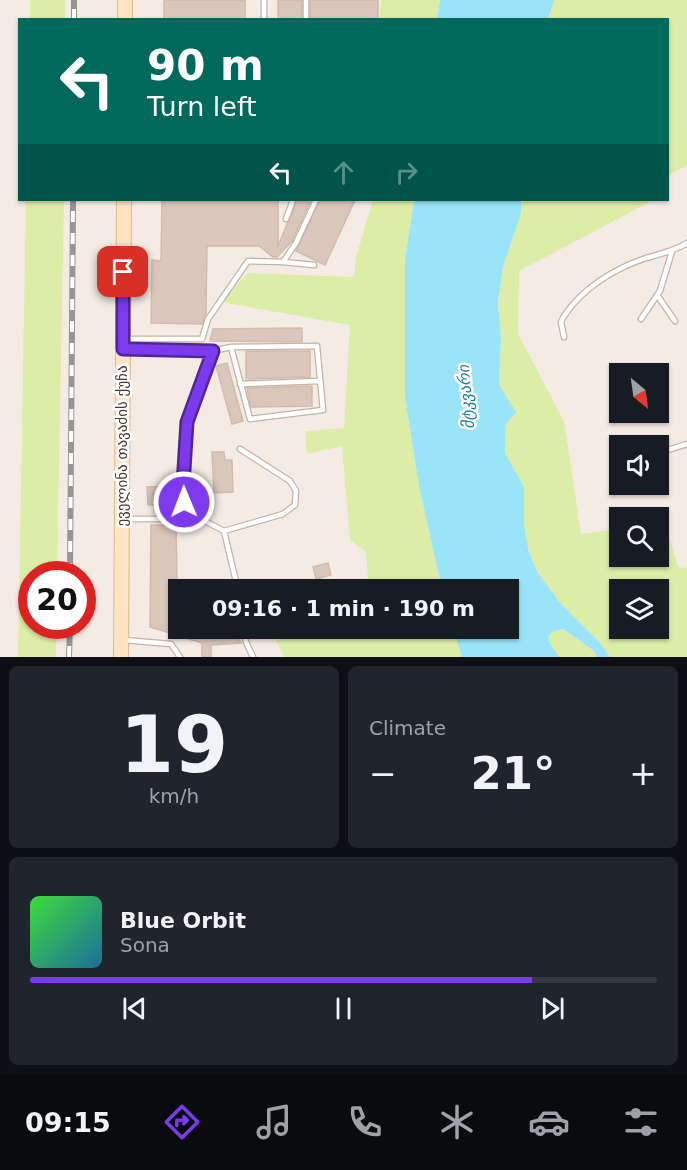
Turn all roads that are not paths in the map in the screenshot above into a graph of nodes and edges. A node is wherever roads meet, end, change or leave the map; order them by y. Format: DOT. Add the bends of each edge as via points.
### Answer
graph roads {
  1 [pos="125,0"];
  2 [pos="264,0"];
  3 [pos="306,0"];
  4 [pos="125,18"];
  5 [pos="264,18"];
  6 [pos="306,18"];
  7 [pos="124,201"];
  8 [pos="293,201"];
  9 [pos="316,201"];
  10 [pos="286,219"];
  11 [pos="687,243"];
  12 [pos="672,251"];
  13 [pos="283,262"];
  14 [pos="314,266"];
  15 [pos="657,295"];
  16 [pos="641,319"];
  17 [pos="675,321"];
  18 [pos="564,337"];
  19 [pos="123,344"];
  20 [pos="231,347"];
  21 [pos="213,351"];
  22 [pos="320,381"];
  23 [pos="240,384"];
  24 [pos="687,444"];
  25 [pos="240,449"];
  26 [pos="669,450"];
  27 [pos="122,519"];
  28 [pos="186,519"];
  29 [pos="224,531"];
  30 [pos="235,579"];
  31 [pos="246,639"];
  32 [pos="121,640"];
  33 [pos="121,657"];
  34 [pos="180,657"];
  35 [pos="254,657"];
  1 -- 4 [label="main road"];
  2 -- 5 [label="lane"];
  3 -- 6 [label="lane"];
  7 -- 19 [label="main road, ეველინა თავაძის ქუჩა"];
  8 -- 10 [label="lane"];
  9 -- 13 [label="lane"];
  11 -- 12 [label="lane"];
  12 -- 15 [label="lane"];
  12 -- 18 [label="lane" via="628,265 594,284 564,316"];
  13 -- 14 [label="lane"];
  13 -- 19 [label="lane" via="248,261 208,319 202,339"];
  15 -- 16 [label="lane"];
  15 -- 17 [label="lane"];
  19 -- 21 [label="lane"];
  19 -- 27 [label="main road, ეველინა თავაძის ქუჩა"];
  20 -- 21 [label="lane"];
  20 -- 22 [label="lane" via="317,346"];
  20 -- 23 [label="lane"];
  21 -- 28 [label="lane" via="187,422 183,485"];
  22 -- 23 [label="lane"];
  22 -- 23 [label="lane" via="322,410 250,419"];
  24 -- 26 [label="lane"];
  25 -- 29 [label="lane" via="291,481 296,491 295,505 284,514"];
  27 -- 28 [label="lane"];
  27 -- 32 [label="main road, ეველინა თავაძის ქუჩა"];
  28 -- 29 [label="lane" via="201,519"];
  29 -- 30 [label="lane"];
  31 -- 35 [label="lane"];
  32 -- 33 [label="main road, ეველინა თავაძის ქუჩა"];
  32 -- 34 [label="lane" via="171,644"];
}
